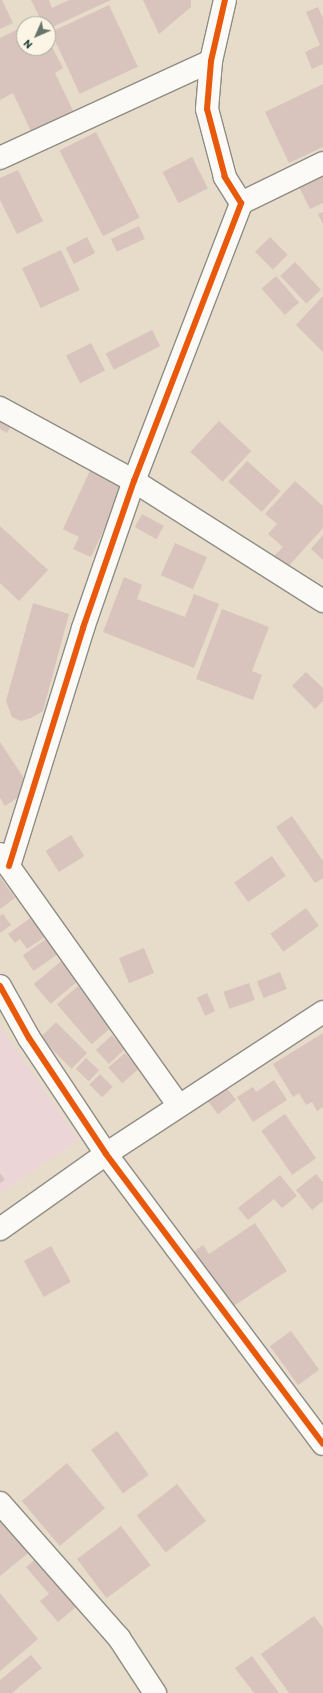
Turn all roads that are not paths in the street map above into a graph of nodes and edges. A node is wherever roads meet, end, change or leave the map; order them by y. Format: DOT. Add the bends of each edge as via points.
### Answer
graph roads {
  1 [pos="225,0"];
  2 [pos="211,61"];
  3 [pos="0,158"];
  4 [pos="323,163"];
  5 [pos="241,203"];
  6 [pos="0,408"];
  7 [pos="134,481"];
  8 [pos="323,601"];
  9 [pos="5,860"];
  10 [pos="0,986"];
  11 [pos="323,1012"];
  12 [pos="179,1106"];
  13 [pos="106,1154"];
  14 [pos="0,1229"];
  15 [pos="323,1444"];
  16 [pos="0,1503"];
  17 [pos="155,1693"];
  1 -- 2 [label="street"];
  2 -- 3 [label="street"];
  2 -- 5 [label="street" via="207,109 225,177"];
  4 -- 5 [label="street"];
  5 -- 7 [label="street"];
  6 -- 7 [label="street"];
  7 -- 8 [label="street"];
  7 -- 9 [label="street"];
  9 -- 12 [label="street"];
  10 -- 13 [label="street" via="29,1038"];
  11 -- 12 [label="street"];
  12 -- 13 [label="street"];
  13 -- 14 [label="street"];
  13 -- 15 [label="street"];
  16 -- 17 [label="street" via="118,1638"];
}
